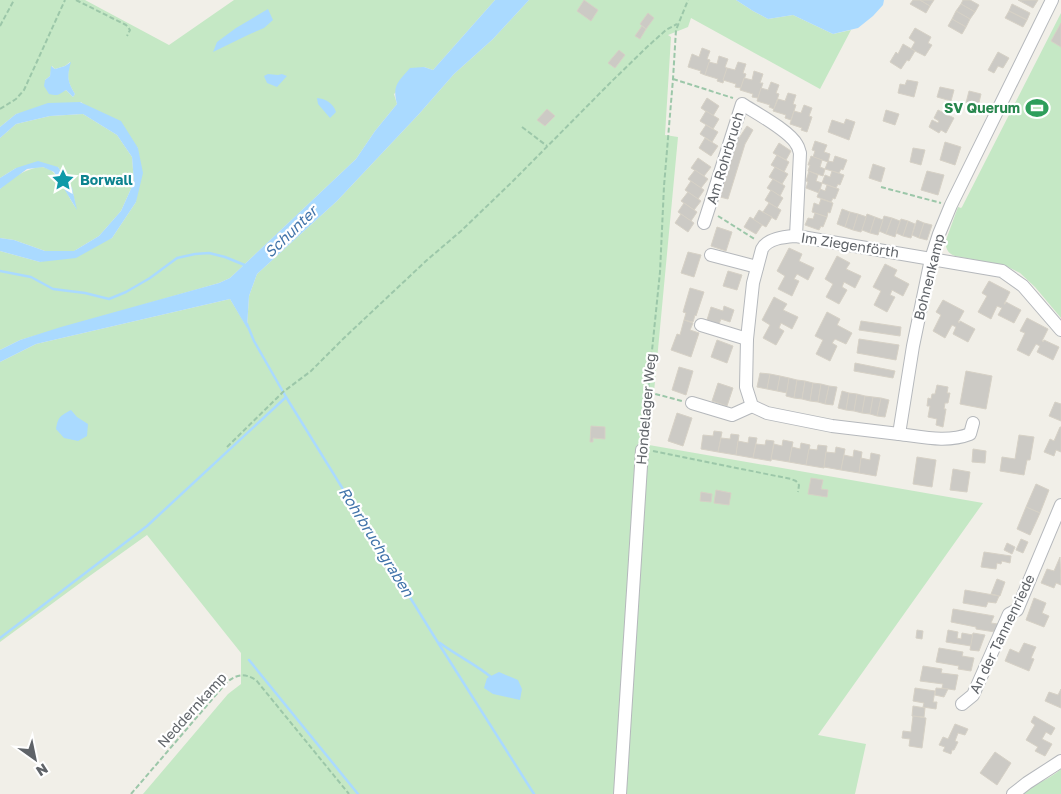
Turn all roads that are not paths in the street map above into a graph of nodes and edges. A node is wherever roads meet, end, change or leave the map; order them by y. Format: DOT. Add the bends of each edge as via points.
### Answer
graph roads {
  1 [pos="1052,0"];
  2 [pos="704,223"];
  3 [pos="796,236"];
  4 [pos="711,255"];
  5 [pos="931,259"];
  6 [pos="757,267"];
  7 [pos="701,325"];
  8 [pos="1061,330"];
  9 [pos="747,339"];
  10 [pos="692,403"];
  11 [pos="752,406"];
  12 [pos="973,423"];
  13 [pos="899,434"];
  14 [pos="642,447"];
  15 [pos="1061,505"];
  16 [pos="962,704"];
  17 [pos="1061,761"];
  18 [pos="620,794"];
  19 [pos="1012,794"];
  1 -- 5 [label="street, Bohnenkamp" via="950,206"];
  2 -- 3 [label="street, Am Rohrbruch" via="742,104 779,128 797,145 800,153"];
  3 -- 5 [label="street, Im Ziegenförth"];
  3 -- 6 [label="street, Im Ziegenförth" via="786,236 764,245"];
  4 -- 6 [label="street"];
  5 -- 8 [label="street, Im Ziegenförth" via="1002,271 1022,286"];
  5 -- 13 [label="street, Bohnenkamp"];
  6 -- 9 [label="street"];
  7 -- 9 [label="street"];
  9 -- 11 [label="street" via="746,387"];
  10 -- 11 [label="street" via="732,415"];
  11 -- 13 [label="street" via="767,413 823,424"];
  12 -- 13 [label="street" via="970,434 963,437 946,439"];
  14 -- 18 [label="street, Hondelager Weg"];
  15 -- 16 [label="street, An der Tannenriede" via="1018,610 1009,614 973,695"];
  17 -- 19 [label="street"];
}
